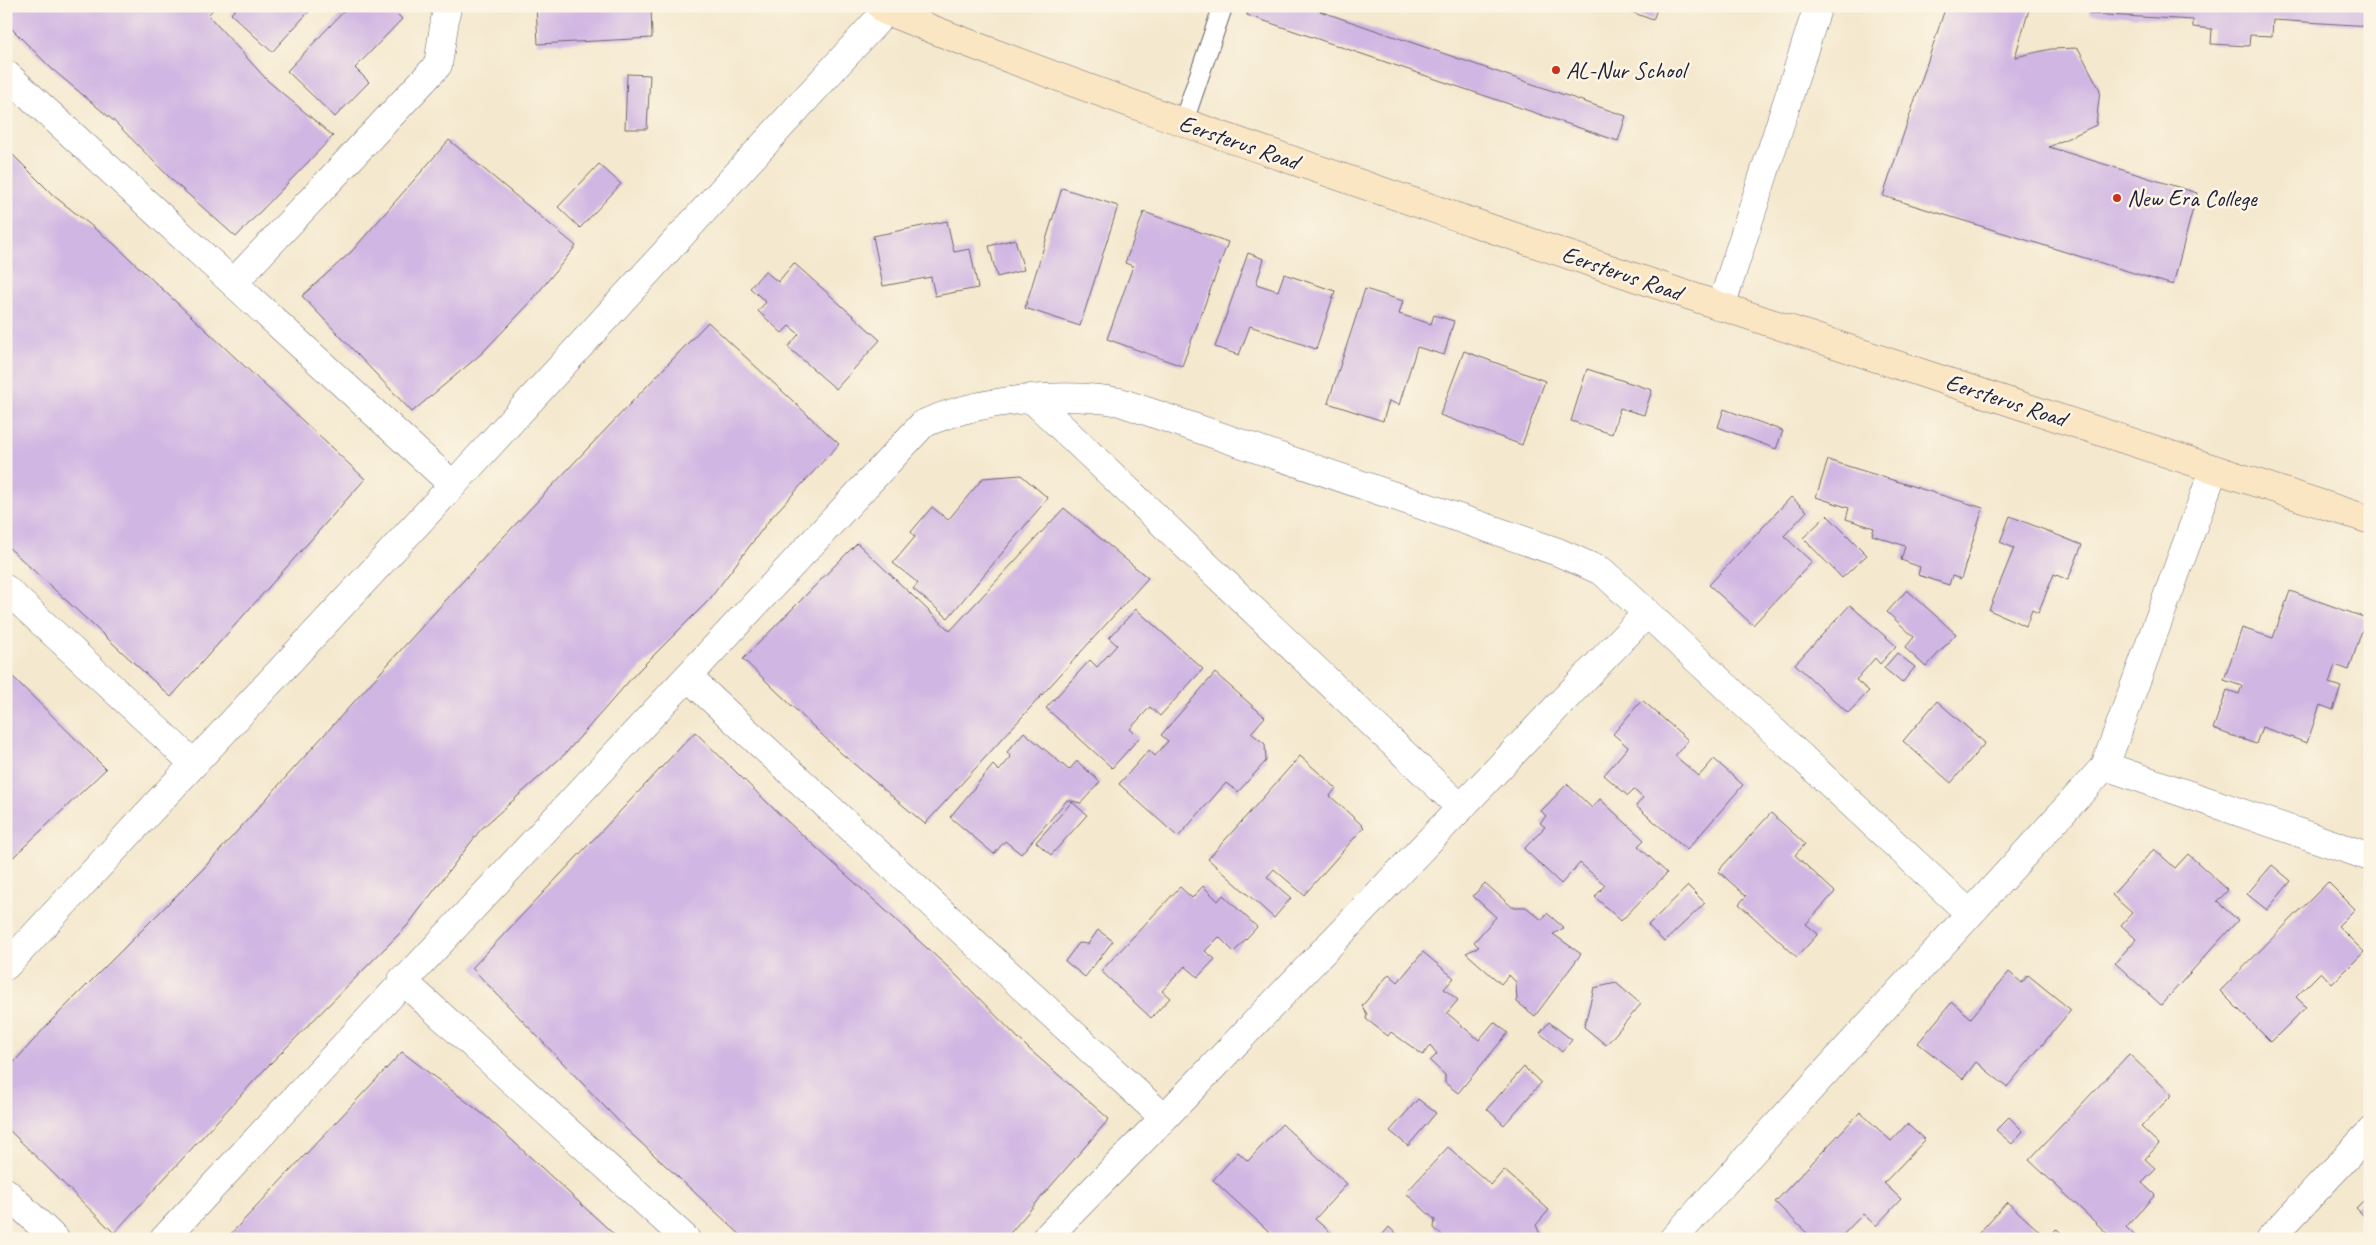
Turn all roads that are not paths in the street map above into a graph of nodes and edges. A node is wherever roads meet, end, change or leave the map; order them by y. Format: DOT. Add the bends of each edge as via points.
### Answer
graph roads {
  1 [pos="447,6"];
  2 [pos="1223,6"];
  3 [pos="1818,6"];
  4 [pos="884,9"];
  5 [pos="6,74"];
  6 [pos="1183,123"];
  7 [pos="234,282"];
  8 [pos="1721,307"];
  9 [pos="1031,398"];
  10 [pos="2214,469"];
  11 [pos="452,485"];
  12 [pos="2370,520"];
  13 [pos="6,589"];
  14 [pos="1646,614"];
  15 [pos="688,677"];
  16 [pos="193,763"];
  17 [pos="2105,766"];
  18 [pos="1461,808"];
  19 [pos="2370,857"];
  20 [pos="1969,913"];
  21 [pos="6,966"];
  22 [pos="402,980"];
  23 [pos="1164,1118"];
  24 [pos="2370,1132"];
  25 [pos="6,1192"];
  26 [pos="55,1239"];
  27 [pos="164,1239"];
  28 [pos="686,1239"];
  29 [pos="1045,1239"];
  30 [pos="1673,1239"];
  31 [pos="2270,1239"];
  1 -- 7 [label="street" via="438,65"];
  2 -- 6 [label="lane"];
  3 -- 8 [label="street"];
  4 -- 6 [label="street, Eersterus Road"];
  4 -- 11 [label="street"];
  5 -- 7 [label="street"];
  6 -- 8 [label="street, Eersterus Road"];
  7 -- 11 [label="street"];
  8 -- 10 [label="street, Eersterus Road"];
  9 -- 14 [label="street" via="1094,397 1120,402 1558,552 1603,572"];
  9 -- 15 [label="street" via="943,415 923,424"];
  9 -- 18 [label="street"];
  10 -- 12 [label="street, Eersterus Road"];
  10 -- 17 [label="street"];
  11 -- 16 [label="street"];
  13 -- 16 [label="street"];
  14 -- 18 [label="street"];
  14 -- 20 [label="street"];
  15 -- 22 [label="street"];
  15 -- 23 [label="street"];
  16 -- 21 [label="street"];
  17 -- 19 [label="street"];
  17 -- 20 [label="street"];
  18 -- 23 [label="street"];
  20 -- 30 [label="street"];
  22 -- 27 [label="street"];
  22 -- 28 [label="street"];
  23 -- 29 [label="street"];
  24 -- 31 [label="street"];
  25 -- 26 [label="street"];
}
